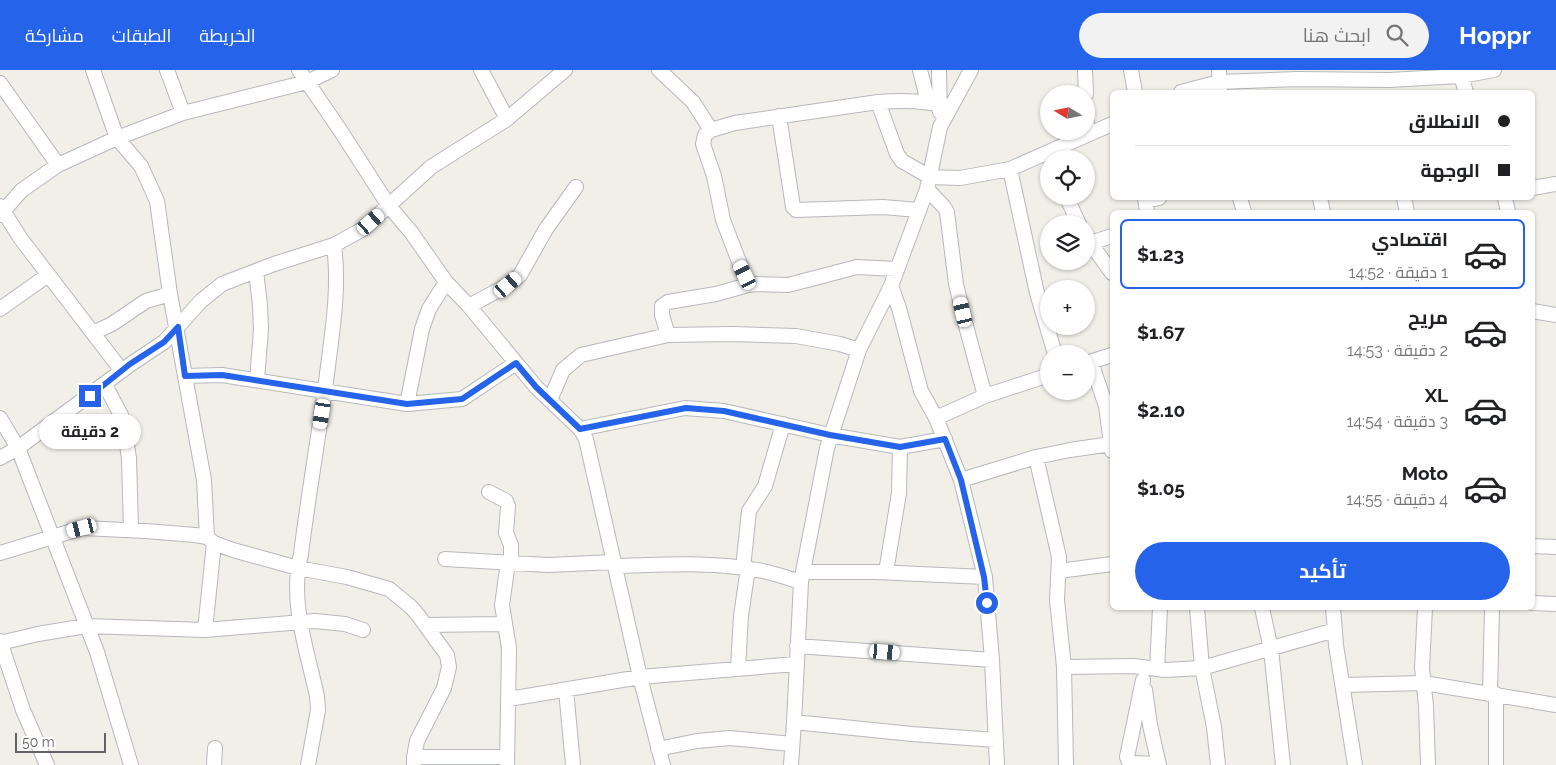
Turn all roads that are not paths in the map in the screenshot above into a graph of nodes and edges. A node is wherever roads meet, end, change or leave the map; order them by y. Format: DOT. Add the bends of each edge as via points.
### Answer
graph roads {
  1 [pos="93,70"];
  2 [pos="168,70"];
  3 [pos="299,70"];
  4 [pos="332,70"];
  5 [pos="481,70"];
  6 [pos="565,70"];
  7 [pos="659,70"];
  8 [pos="920,70"];
  9 [pos="939,70"];
  10 [pos="971,70"];
  11 [pos="1085,70"];
  12 [pos="1131,70"];
  13 [pos="1490,70"];
  14 [pos="1494,70"];
  15 [pos="1460,73"];
  16 [pos="1320,75"];
  17 [pos="1396,80"];
  18 [pos="1219,81"];
  19 [pos="307,82"];
  20 [pos="0,83"];
  21 [pos="1086,85"];
  22 [pos="1298,86"];
  23 [pos="1134,90"];
  24 [pos="1188,90"];
  25 [pos="1465,90"];
  26 [pos="878,102"];
  27 [pos="940,104"];
  28 [pos="183,113"];
  29 [pos="779,116"];
  30 [pos="507,119"];
  31 [pos="1110,125"];
  32 [pos="711,130"];
  33 [pos="1095,132"];
  34 [pos="117,138"];
  35 [pos="1079,140"];
  36 [pos="1061,150"];
  37 [pos="1040,160"];
  38 [pos="58,165"];
  39 [pos="1010,169"];
  40 [pos="929,183"];
  41 [pos="1556,184"];
  42 [pos="576,187"];
  43 [pos="1535,188"];
  44 [pos="389,206"];
  45 [pos="1,210"];
  46 [pos="918,210"];
  47 [pos="1110,236"];
  48 [pos="1095,239"];
  49 [pos="334,245"];
  50 [pos="1095,250"];
  51 [pos="896,269"];
  52 [pos="1110,270"];
  53 [pos="256,271"];
  54 [pos="48,275"];
  55 [pos="446,282"];
  56 [pos="748,285"];
  57 [pos="891,286"];
  58 [pos="170,294"];
  59 [pos="469,306"];
  60 [pos="0,309"];
  61 [pos="1535,311"];
  62 [pos="1556,314"];
  63 [pos="178,327"];
  64 [pos="93,333"];
  65 [pos="668,335"];
  66 [pos="1052,345"];
  67 [pos="859,350"];
  68 [pos="1110,356"];
  69 [pos="1095,361"];
  70 [pos="516,363"];
  71 [pos="122,371"];
  72 [pos="185,376"];
  73 [pos="1040,377"];
  74 [pos="257,380"];
  75 [pos="1095,380"];
  76 [pos="105,385"];
  77 [pos="326,390"];
  78 [pos="985,396"];
  79 [pos="550,400"];
  80 [pos="407,404"];
  81 [pos="0,418"];
  82 [pos="936,418"];
  83 [pos="783,424"];
  84 [pos="580,429"];
  85 [pos="1110,433"];
  86 [pos="830,435"];
  87 [pos="945,439"];
  88 [pos="900,447"];
  89 [pos="1110,447"];
  90 [pos="18,448"];
  91 [pos="1036,457"];
  92 [pos="0,458"];
  93 [pos="961,480"];
  94 [pos="489,492"];
  95 [pos="131,530"];
  96 [pos="53,536"];
  97 [pos="210,540"];
  98 [pos="1535,546"];
  99 [pos="1556,547"];
  100 [pos="0,553"];
  101 [pos="445,559"];
  102 [pos="509,562"];
  103 [pos="614,564"];
  104 [pos="1110,564"];
  105 [pos="298,568"];
  106 [pos="746,568"];
  107 [pos="1058,571"];
  108 [pos="886,572"];
  109 [pos="802,577"];
  110 [pos="984,577"];
  111 [pos="1535,603"];
  112 [pos="1556,604"];
  113 [pos="1160,610"];
  114 [pos="1198,610"];
  115 [pos="1262,610"];
  116 [pos="1333,610"];
  117 [pos="1425,610"];
  118 [pos="1492,610"];
  119 [pos="301,622"];
  120 [pos="425,624"];
  121 [pos="504,624"];
  122 [pos="86,626"];
  123 [pos="205,630"];
  124 [pos="363,630"];
  125 [pos="1335,630"];
  126 [pos="0,642"];
  127 [pos="797,646"];
  128 [pos="1271,649"];
  129 [pos="992,660"];
  130 [pos="796,664"];
  131 [pos="1064,667"];
  132 [pos="738,668"];
  133 [pos="1202,668"];
  134 [pos="1157,669"];
  135 [pos="1142,674"];
  136 [pos="640,677"];
  137 [pos="1424,683"];
  138 [pos="1343,686"];
  139 [pos="566,690"];
  140 [pos="1493,693"];
  141 [pos="509,699"];
  142 [pos="1556,705"];
  143 [pos="794,722"];
  144 [pos="996,740"];
  145 [pos="792,744"];
  146 [pos="215,748"];
  147 [pos="658,749"];
  148 [pos="414,761"];
  149 [pos="507,761"];
  150 [pos="1159,764"];
  151 [pos="47,765"];
  152 [pos="131,765"];
  153 [pos="214,765"];
  154 [pos="308,765"];
  155 [pos="573,765"];
  156 [pos="663,765"];
  157 [pos="790,765"];
  158 [pos="998,765"];
  159 [pos="1066,765"];
  160 [pos="1218,765"];
  161 [pos="1283,765"];
  162 [pos="1355,765"];
  163 [pos="1428,765"];
  164 [pos="1496,765"];
  1 -- 34 [label="street"];
  2 -- 28 [label="street"];
  3 -- 19 [label="street"];
  4 -- 19 [label="street"];
  5 -- 30 [label="street"];
  6 -- 30 [label="street"];
  7 -- 32 [label="street" via="693,102"];
  8 -- 27 [label="street"];
  9 -- 27 [label="street"];
  10 -- 27 [label="street"];
  11 -- 21 [label="street"];
  12 -- 23 [label="street"];
  13 -- 14 [label="street"];
  13 -- 15 [label="street"];
  15 -- 17 [label="street"];
  15 -- 25 [label="street"];
  16 -- 17 [label="street"];
  16 -- 22 [label="street"];
  18 -- 22 [label="street"];
  18 -- 24 [label="street"];
  19 -- 28 [label="street"];
  19 -- 44 [label="street"];
  20 -- 38 [label="street"];
  26 -- 27 [label="street" via="900,100"];
  26 -- 29 [label="street"];
  26 -- 40 [label="street" via="896,154"];
  27 -- 40 [label="street" via="940,127"];
  28 -- 34 [label="street"];
  29 -- 32 [label="street"];
  29 -- 46 [label="street" via="793,208"];
  30 -- 44 [label="street" via="431,167"];
  31 -- 33 [label="street"];
  32 -- 56 [label="street" via="705,135 703,144 723,220"];
  34 -- 38 [label="street"];
  34 -- 58 [label="street" via="141,166 154,192"];
  35 -- 36 [label="street"];
  37 -- 39 [label="street"];
  38 -- 45 [label="street" via="22,190"];
  39 -- 40 [label="street"];
  39 -- 66 [label="street" via="1035,285"];
  40 -- 46 [label="street"];
  40 -- 78 [label="street" via="947,212 956,284"];
  41 -- 43 [label="street"];
  42 -- 59 [label="street" via="546,229 520,275"];
  44 -- 49 [label="street" via="363,229"];
  44 -- 55 [label="street"];
  45 -- 54 [label="street"];
  46 -- 51 [label="street"];
  47 -- 48 [label="street"];
  49 -- 53 [label="street"];
  49 -- 77 [label="street" via="337,277"];
  50 -- 52 [label="street"];
  51 -- 56 [label="street" via="856,267 788,285"];
  51 -- 57 [label="street"];
  53 -- 63 [label="street" via="222,284 201,301"];
  53 -- 74 [label="street" via="261,329"];
  54 -- 60 [label="street"];
  54 -- 64 [label="street"];
  55 -- 59 [label="street"];
  55 -- 80 [label="street" via="424,322"];
  56 -- 65 [label="street" via="668,302 662,306 662,315"];
  57 -- 67 [label="street"];
  57 -- 82 [label="street" via="921,391"];
  58 -- 63 [label="street"];
  58 -- 64 [label="street" via="146,301"];
  59 -- 70 [label="street"];
  61 -- 62 [label="street"];
  63 -- 71 [label="street" via="164,342"];
  63 -- 72 [label="street"];
  64 -- 71 [label="street"];
  65 -- 67 [label="street" via="796,336"];
  65 -- 79 [label="street" via="581,355 564,370"];
  67 -- 86 [label="street"];
  68 -- 69 [label="street"];
  70 -- 79 [label="street"];
  70 -- 80 [label="street" via="462,399"];
  71 -- 76 [label="street"];
  72 -- 74 [label="street" via="222,375"];
  72 -- 97 [label="street" via="204,480"];
  73 -- 78 [label="street"];
  74 -- 77 [label="street"];
  75 -- 85 [label="street" via="1106,406"];
  76 -- 90 [label="street"];
  76 -- 95 [label="street" via="124,425 129,458"];
  77 -- 80 [label="street"];
  77 -- 105 [label="street"];
  78 -- 82 [label="street"];
  79 -- 84 [label="street"];
  81 -- 90 [label="street"];
  82 -- 87 [label="street"];
  83 -- 84 [label="street" via="724,411 686,408"];
  83 -- 86 [label="street"];
  83 -- 106 [label="street" via="765,486 749,511"];
  84 -- 103 [label="street" via="586,439"];
  86 -- 88 [label="street"];
  86 -- 109 [label="street"];
  87 -- 88 [label="street"];
  87 -- 93 [label="street"];
  88 -- 108 [label="street" via="900,493"];
  89 -- 91 [label="street"];
  90 -- 92 [label="street"];
  90 -- 96 [label="street"];
  91 -- 93 [label="street"];
  91 -- 107 [label="street" via="1058,546"];
  93 -- 110 [label="street"];
  94 -- 102 [label="street" via="508,506"];
  95 -- 96 [label="street" via="82,528"];
  95 -- 97 [label="street" via="195,534"];
  96 -- 100 [label="street"];
  96 -- 122 [label="street"];
  97 -- 105 [label="street" via="233,550"];
  97 -- 123 [label="street"];
  98 -- 99 [label="street"];
  101 -- 102 [label="street"];
  102 -- 103 [label="street"];
  102 -- 121 [label="street" via="502,604"];
  103 -- 106 [label="street"];
  103 -- 136 [label="street"];
  104 -- 107 [label="street"];
  105 -- 119 [label="street"];
  105 -- 120 [label="street" via="389,589"];
  106 -- 109 [label="street"];
  106 -- 132 [label="street"];
  107 -- 131 [label="street" via="1056,600"];
  108 -- 109 [label="street"];
  108 -- 110 [label="street"];
  109 -- 127 [label="street"];
  110 -- 129 [label="street"];
  111 -- 112 [label="street"];
  113 -- 134 [label="street"];
  114 -- 133 [label="street"];
  115 -- 128 [label="street"];
  116 -- 125 [label="street"];
  117 -- 137 [label="street"];
  118 -- 140 [label="street"];
  119 -- 123 [label="street"];
  119 -- 124 [label="street" via="346,624"];
  119 -- 154 [label="street" via="318,710"];
  120 -- 121 [label="street"];
  120 -- 148 [label="street" via="447,655 449,667 444,688 416,741"];
  121 -- 141 [label="street" via="509,648"];
  122 -- 123 [label="street"];
  122 -- 126 [label="street"];
  122 -- 152 [label="street"];
  125 -- 128 [label="street"];
  125 -- 138 [label="street"];
  126 -- 151 [label="street" via="23,710"];
  127 -- 129 [label="street"];
  127 -- 130 [label="street"];
  128 -- 133 [label="street"];
  128 -- 161 [label="street"];
  129 -- 144 [label="street"];
  130 -- 132 [label="street"];
  130 -- 143 [label="street"];
  131 -- 135 [label="street" via="1133,666"];
  131 -- 159 [label="street"];
  132 -- 136 [label="street"];
  133 -- 134 [label="street"];
  133 -- 160 [label="street"];
  134 -- 135 [label="street"];
  135 -- 150 [label="street"];
  135 -- 150 [label="street" via="1127,758 1133,763"];
  136 -- 139 [label="street"];
  136 -- 147 [label="street"];
  137 -- 138 [label="street"];
  137 -- 140 [label="street"];
  137 -- 163 [label="street"];
  138 -- 162 [label="street"];
  139 -- 141 [label="street"];
  139 -- 155 [label="street"];
  140 -- 142 [label="street"];
  140 -- 164 [label="street"];
  141 -- 149 [label="street"];
  143 -- 144 [label="street"];
  143 -- 145 [label="street"];
  144 -- 158 [label="street"];
  145 -- 147 [label="street" via="730,738"];
  145 -- 157 [label="street"];
  146 -- 153 [label="street"];
  147 -- 156 [label="street"];
  148 -- 149 [label="street"];
}
